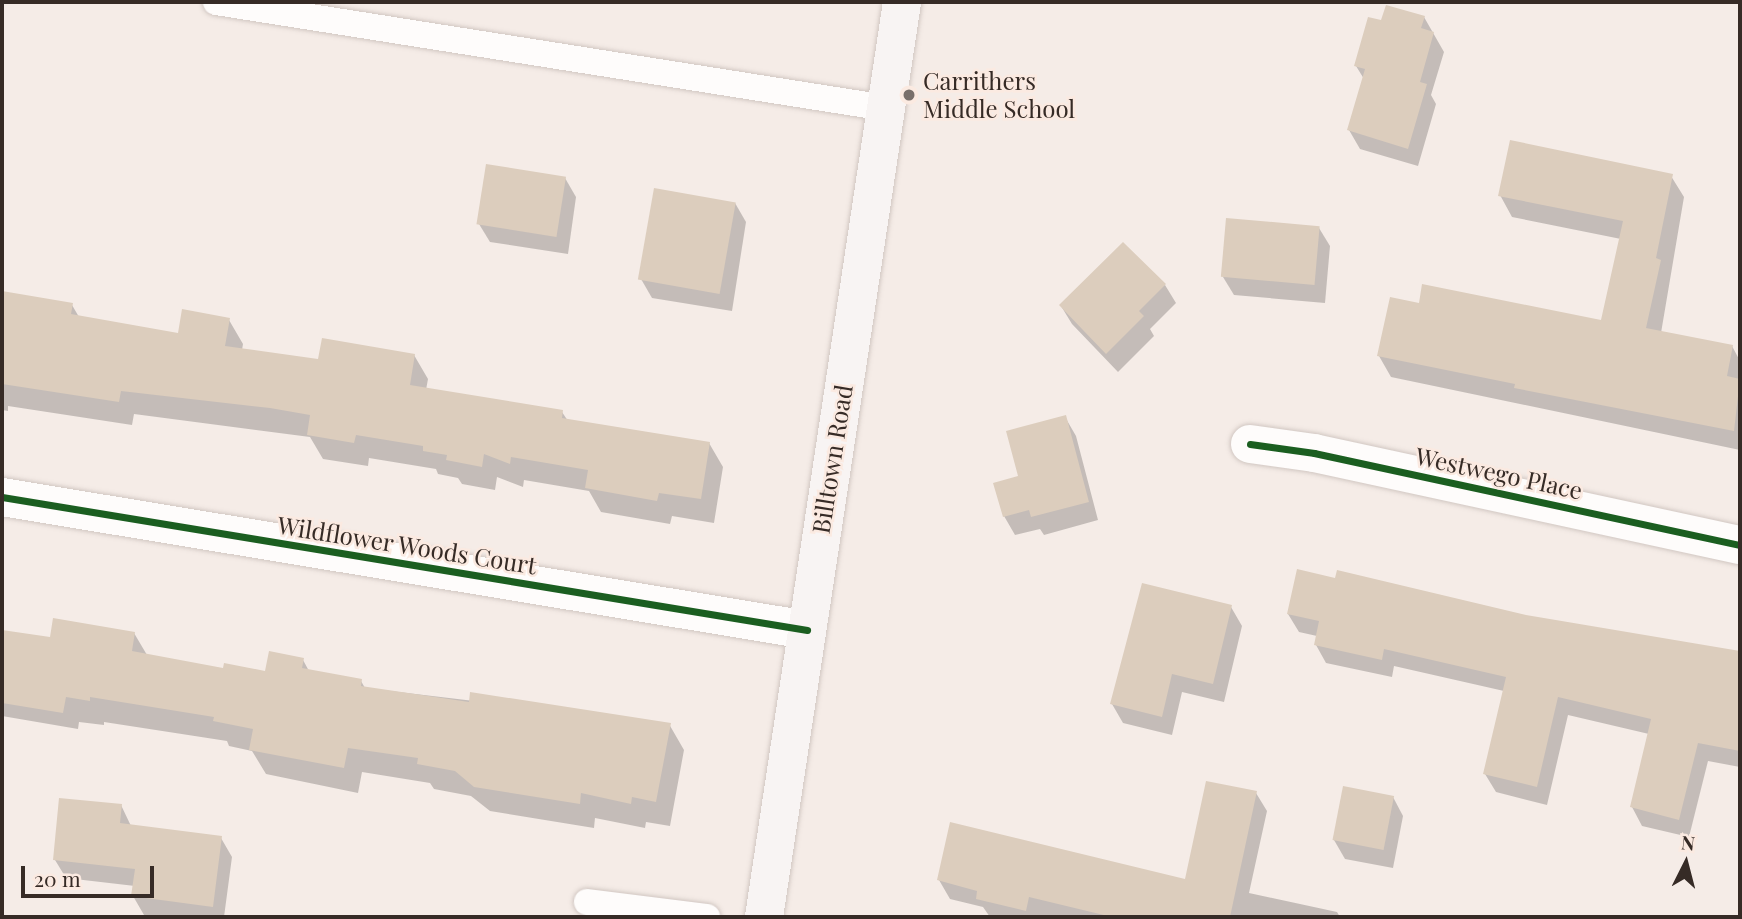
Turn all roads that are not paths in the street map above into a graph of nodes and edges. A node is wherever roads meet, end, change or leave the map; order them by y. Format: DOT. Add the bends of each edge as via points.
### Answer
graph roads {
  1 [pos="216,2"];
  2 [pos="902,2"];
  3 [pos="886,108"];
  4 [pos="1250,444"];
  5 [pos="2,498"];
  6 [pos="1740,545"];
  7 [pos="807,630"];
  8 [pos="587,902"];
  9 [pos="707,917"];
  10 [pos="764,917"];
  1 -- 3 [label="lane"];
  2 -- 3 [label="main road, Billtown Road"];
  3 -- 7 [label="main road, Billtown Road"];
  4 -- 6 [label="street, Westwego Place" via="1314,453"];
  5 -- 7 [label="street, Wildflower Woods Court"];
  7 -- 10 [label="main road, Billtown Road"];
  8 -- 9 [label="lane"];
}
